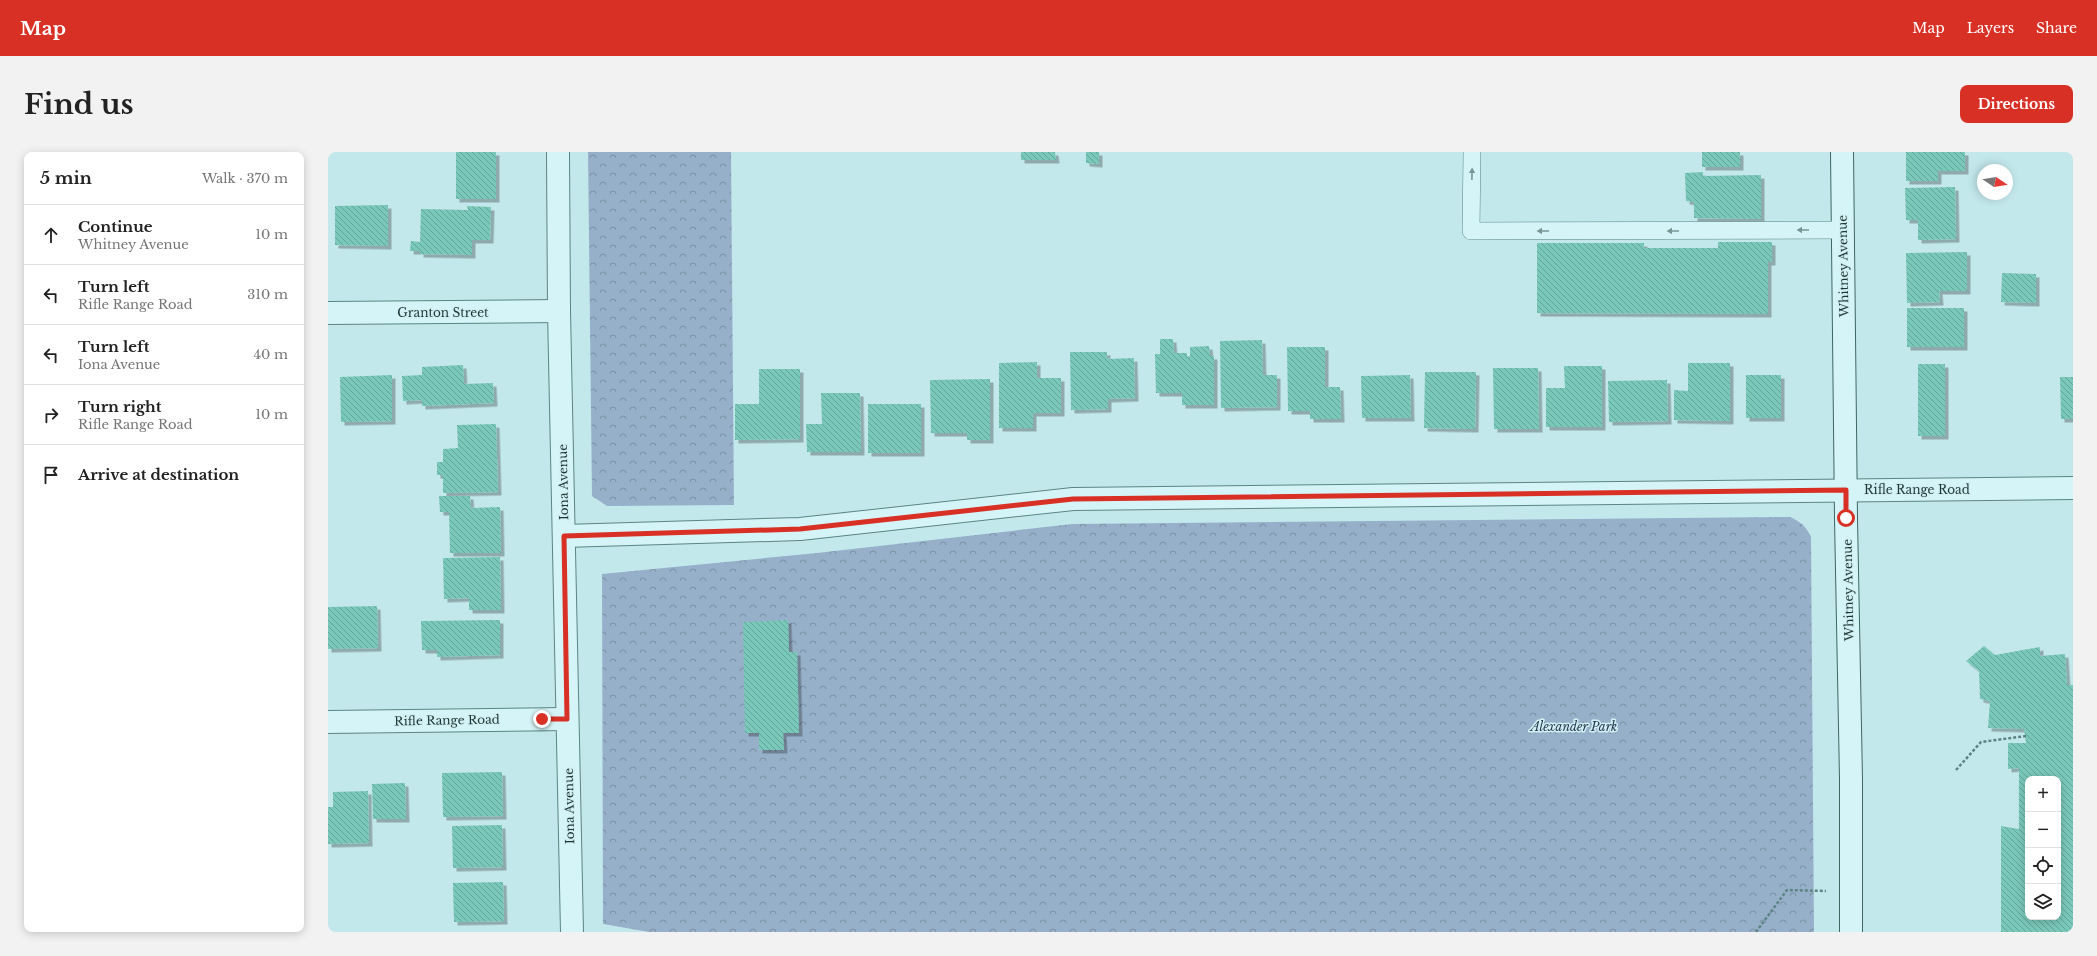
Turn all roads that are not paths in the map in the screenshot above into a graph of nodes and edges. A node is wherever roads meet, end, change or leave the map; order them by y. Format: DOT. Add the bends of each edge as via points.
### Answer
graph roads {
  1 [pos="558,152"];
  2 [pos="1472,152"];
  3 [pos="1842,152"];
  4 [pos="1842,230"];
  5 [pos="558,311"];
  6 [pos="328,313"];
  7 [pos="2073,488"];
  8 [pos="1846,490"];
  9 [pos="564,536"];
  10 [pos="567,719"];
  11 [pos="328,722"];
  12 [pos="572,932"];
  13 [pos="1851,932"];
  1 -- 5 [label="street, Iona Avenue"];
  4 -- 2 [label="lane, one-way" via="1471,231"];
  3 -- 4 [label="street, Whitney Avenue"];
  4 -- 8 [label="street, Whitney Avenue"];
  5 -- 6 [label="street, Granton Street"];
  5 -- 9 [label="street, Iona Avenue"];
  7 -- 8 [label="street, Rifle Range Road"];
  8 -- 9 [label="street, Rifle Range Road" via="1073,499 800,529"];
  8 -- 13 [label="street, Whitney Avenue"];
  9 -- 10 [label="street, Iona Avenue"];
  10 -- 11 [label="street, Rifle Range Road"];
  10 -- 12 [label="street, Iona Avenue"];
}
